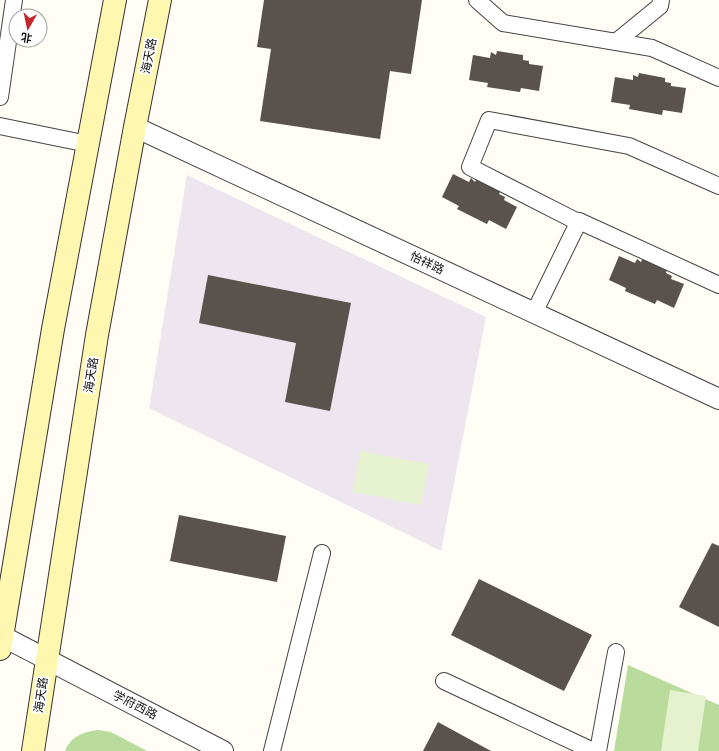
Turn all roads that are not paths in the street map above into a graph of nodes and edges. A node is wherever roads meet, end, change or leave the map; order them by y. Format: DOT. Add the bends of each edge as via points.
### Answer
graph roads {
  1 [pos="14,0"];
  2 [pos="115,0"];
  3 [pos="160,0"];
  4 [pos="477,0"];
  5 [pos="661,0"];
  6 [pos="4,40"];
  7 [pos="616,42"];
  8 [pos="719,78"];
  9 [pos="0,97"];
  10 [pos="0,126"];
  11 [pos="135,127"];
  12 [pos="88,144"];
  13 [pos="719,186"];
  14 [pos="579,221"];
  15 [pos="719,285"];
  16 [pos="534,312"];
  17 [pos="719,399"];
  18 [pos="322,553"];
  19 [pos="1,640"];
  20 [pos="616,652"];
  21 [pos="46,659"];
  22 [pos="444,681"];
  23 [pos="33,751"];
  24 [pos="223,751"];
  25 [pos="272,751"];
  26 [pos="594,751"];
  27 [pos="598,751"];
  1 -- 6 [label="street"];
  2 -- 12 [label="main road"];
  3 -- 11 [label="main road, 海天路"];
  4 -- 7 [label="street" via="503,23"];
  5 -- 7 [label="street" via="660,6"];
  6 -- 9 [label="street"];
  7 -- 8 [label="street" via="652,48"];
  10 -- 12 [label="street"];
  11 -- 16 [label="street, 怡祥路"];
  11 -- 21 [label="main road, 海天路" via="97,335"];
  12 -- 19 [label="main road" via="53,329"];
  13 -- 14 [label="street" via="629,146 489,120 470,167"];
  14 -- 15 [label="street"];
  14 -- 16 [label="street"];
  16 -- 17 [label="street, 怡祥路"];
  18 -- 25 [label="street"];
  19 -- 21 [label="street, 学府西路"];
  20 -- 27 [label="street"];
  21 -- 23 [label="main road, 海天路"];
  21 -- 24 [label="street, 学府西路"];
  22 -- 26 [label="street"];
}
